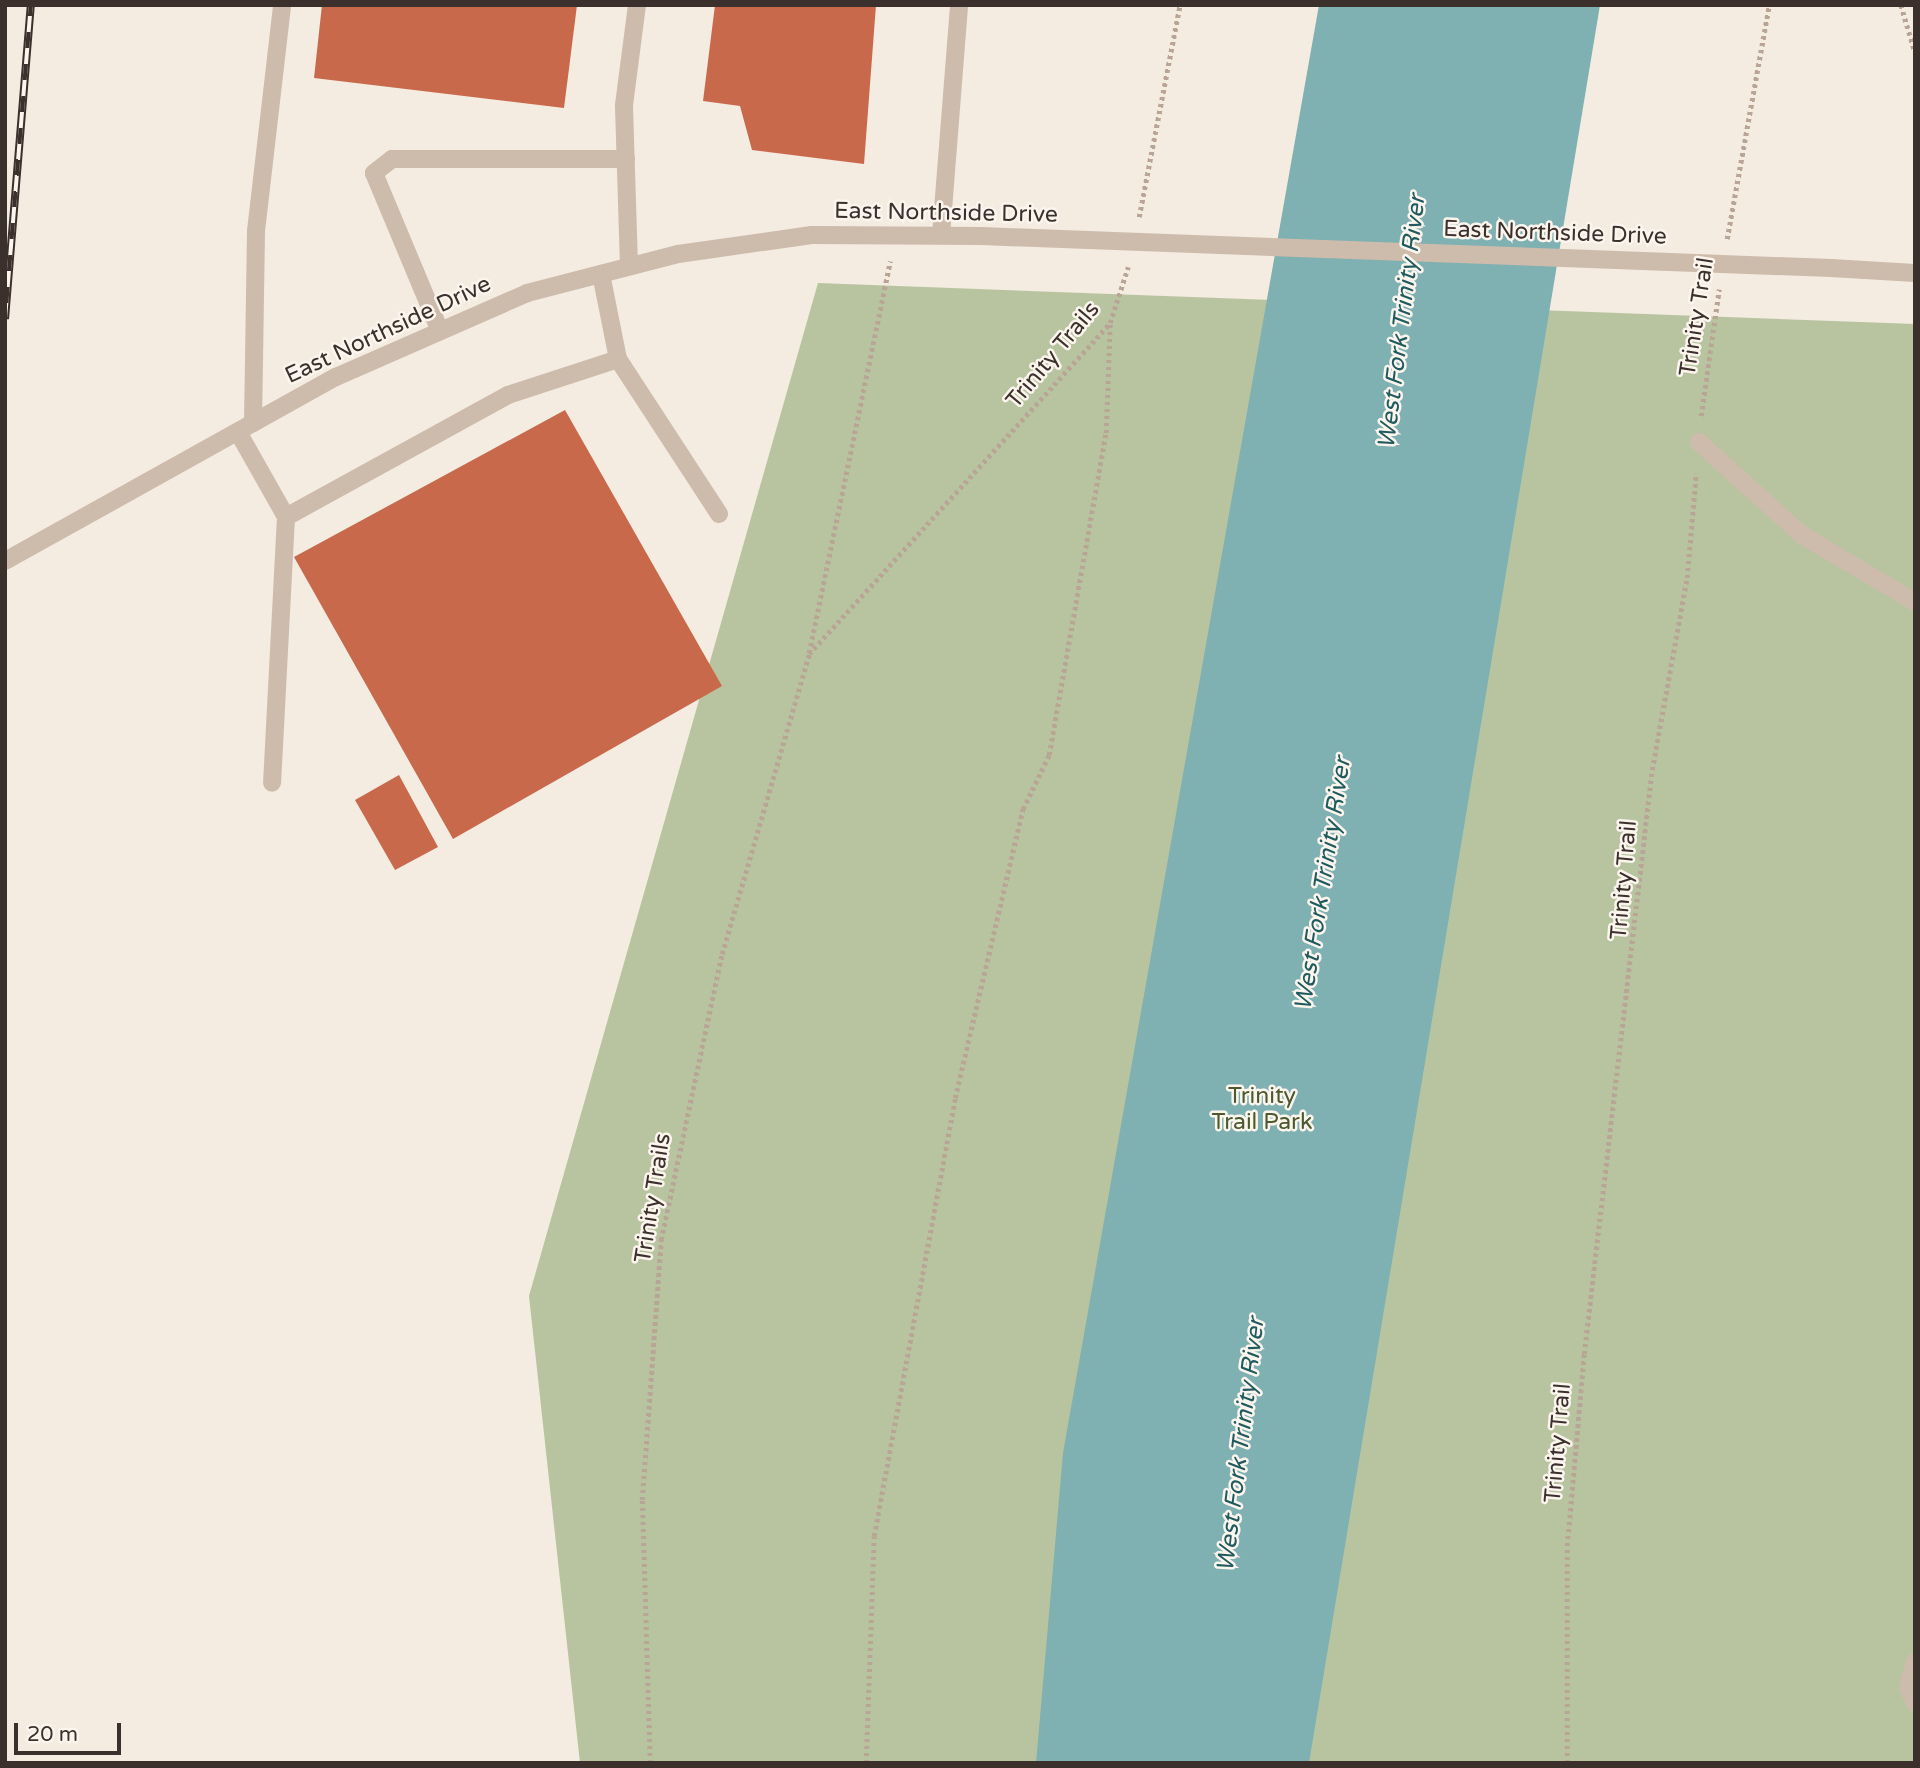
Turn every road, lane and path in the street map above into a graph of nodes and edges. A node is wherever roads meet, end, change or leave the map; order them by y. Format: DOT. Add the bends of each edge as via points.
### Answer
graph roads {
  1 [pos="282,5"];
  2 [pos="637,5"];
  3 [pos="1180,5"];
  4 [pos="1769,5"];
  5 [pos="1901,5"];
  6 [pos="959,6"];
  7 [pos="1915,52"];
  8 [pos="626,159"];
  9 [pos="898,232"];
  10 [pos="1136,232"];
  11 [pos="942,235"];
  12 [pos="1726,247"];
  13 [pos="1130,258"];
  14 [pos="629,266"];
  15 [pos="1721,273"];
  16 [pos="1915,273"];
  17 [pos="601,274"];
  18 [pos="1110,323"];
  19 [pos="440,331"];
  20 [pos="618,359"];
  21 [pos="245,427"];
  22 [pos="1699,442"];
  23 [pos="719,514"];
  24 [pos="286,517"];
  25 [pos="5,561"];
  26 [pos="1915,602"];
  27 [pos="809,654"];
  28 [pos="272,783"];
  29 [pos="1915,1662"];
  30 [pos="1915,1703"];
  31 [pos="650,1763"];
  32 [pos="866,1763"];
  33 [pos="1567,1763"];
  1 -- 21 [label="street" via="256,231"];
  2 -- 8 [label="street" via="624,105"];
  3 -- 10 [label="path"];
  4 -- 12 [label="path, Trinity Trail"];
  5 -- 7 [label="path"];
  6 -- 11 [label="street"];
  8 -- 14 [label="street"];
  8 -- 19 [label="street" via="391,159 374,173"];
  9 -- 11 [label="street, East Northside Drive"];
  9 -- 14 [label="street, East Northside Drive" via="812,235"];
  9 -- 27 [label="path, Trinity Trails" via="873,321"];
  11 -- 16 [label="street, East Northside Drive, bridge"];
  13 -- 18 [label="path, Trinity Trails"];
  14 -- 17 [label="street, East Northside Drive"];
  15 -- 22 [label="path, Trinity Trail"];
  17 -- 19 [label="street, East Northside Drive" via="527,293"];
  17 -- 20 [label="street"];
  18 -- 27 [label="path, Trinity Trails"];
  18 -- 32 [label="path" via="1106,433 1049,755 1023,809 955,1098 874,1536"];
  19 -- 21 [label="street, East Northside Drive" via="336,377"];
  20 -- 23 [label="street"];
  20 -- 24 [label="street" via="508,395"];
  21 -- 24 [label="street"];
  21 -- 25 [label="street, East Northside Drive"];
  22 -- 26 [label="street" via="1802,536"];
  22 -- 33 [label="path, Trinity Trail" via="1686,578 1652,770 1584,1354 1567,1546"];
  24 -- 28 [label="street"];
  27 -- 31 [label="path, Trinity Trails" via="722,954 661,1240 642,1500"];
  29 -- 30 [label="street" via="1908,1687"];
}
